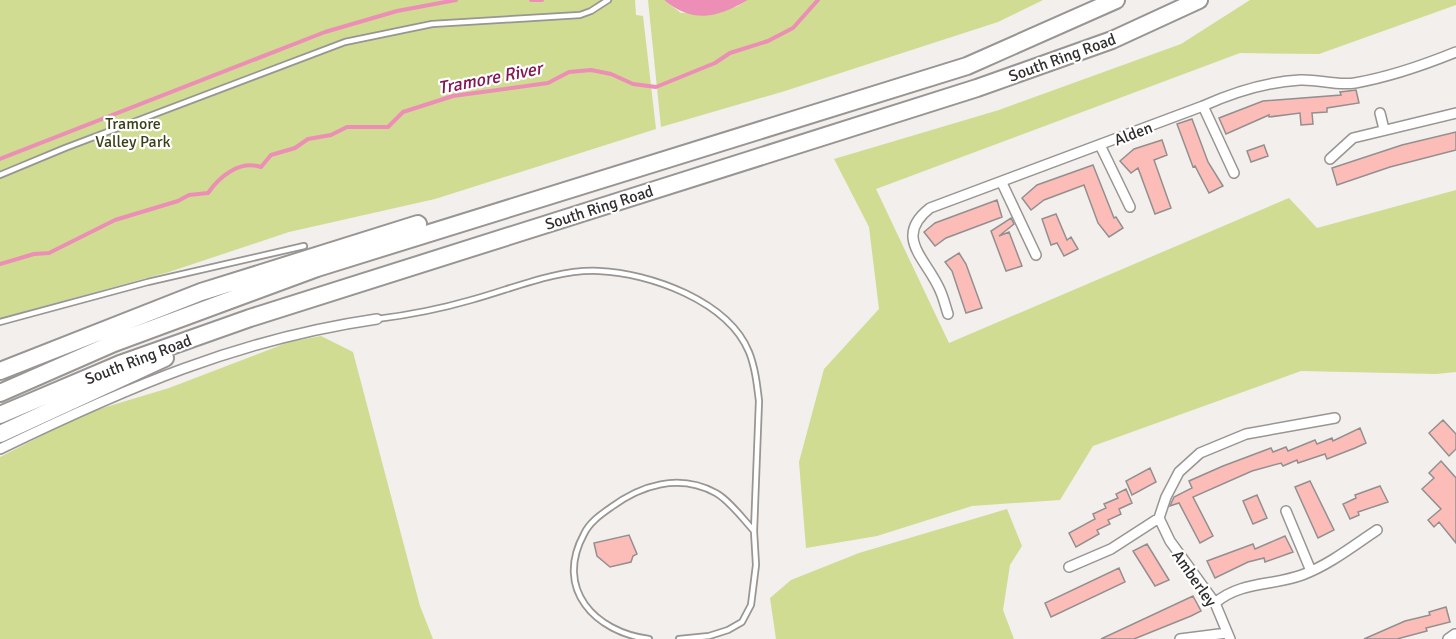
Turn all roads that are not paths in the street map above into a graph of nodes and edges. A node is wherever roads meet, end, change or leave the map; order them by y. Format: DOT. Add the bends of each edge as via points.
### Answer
graph roads {
  1 [pos="608,0"];
  2 [pos="1116,0"];
  3 [pos="1199,0"];
  4 [pos="1456,52"];
  5 [pos="1203,106"];
  6 [pos="1380,113"];
  7 [pos="1456,113"];
  8 [pos="1384,129"];
  9 [pos="1100,145"];
  10 [pos="1330,159"];
  11 [pos="1234,173"];
  12 [pos="0,175"];
  13 [pos="1002,183"];
  14 [pos="534,199"];
  15 [pos="1130,207"];
  16 [pos="304,246"];
  17 [pos="1036,255"];
  18 [pos="942,297"];
  19 [pos="931,302"];
  20 [pos="948,314"];
  21 [pos="250,318"];
  22 [pos="377,319"];
  23 [pos="0,322"];
  24 [pos="114,343"];
  25 [pos="0,372"];
  26 [pos="0,393"];
  27 [pos="0,415"];
  28 [pos="1335,418"];
  29 [pos="0,434"];
  30 [pos="0,449"];
  31 [pos="1286,511"];
  32 [pos="1159,518"];
  33 [pos="1377,530"];
  34 [pos="754,531"];
  35 [pos="1068,567"];
  36 [pos="1311,571"];
  37 [pos="1215,603"];
  38 [pos="1456,634"];
  39 [pos="1229,636"];
  40 [pos="649,639"];
  41 [pos="679,639"];
  42 [pos="1180,639"];
  43 [pos="1448,639"];
  44 [pos="1456,639"];
  1 -- 12 [label="lane" via="580,15 432,24 345,42"];
  2 -- 14 [label="highway, South Ring Road" via="967,66"];
  3 -- 21 [label="highway, South Ring Road" via="1112,40 977,88"];
  4 -- 5 [label="street, Alden" via="1354,83 1271,83 1239,90"];
  5 -- 9 [label="street, Alden"];
  5 -- 11 [label="street" via="1231,154"];
  6 -- 8 [label="street"];
  7 -- 8 [label="street"];
  8 -- 10 [label="street" via="1353,138"];
  9 -- 13 [label="street, Alden"];
  9 -- 15 [label="street"];
  13 -- 17 [label="street"];
  13 -- 18 [label="street, Alden" via="930,208 918,217 912,231 915,248"];
  14 -- 24 [label="highway, South Ring Road" via="317,268"];
  14 -- 25 [label="highway" via="441,218 332,249 201,292"];
  16 -- 23 [label="lane"];
  18 -- 19 [label="street"];
  18 -- 20 [label="street, Alden"];
  21 -- 27 [label="highway, South Ring Road" via="120,364"];
  21 -- 29 [label="highway"];
  22 -- 30 [label="street" via="286,335 204,360 77,412"];
  22 -- 34 [label="lane" via="425,312 527,283 599,271 664,284 713,310 729,323 749,352 756,382 759,400"];
  24 -- 25 [label="highway"];
  24 -- 26 [label="highway, South Ring Road"];
  28 -- 32 [label="street" via="1246,434 1200,453 1179,472"];
  31 -- 36 [label="street"];
  32 -- 35 [label="street" via="1111,549"];
  32 -- 37 [label="street, Amberley" via="1170,541"];
  33 -- 36 [label="street"];
  34 -- 40 [label="lane" via="718,494 685,483 643,488 590,525 575,556 573,578 581,600 594,617"];
  34 -- 41 [label="lane" via="754,591 742,622 709,636"];
  36 -- 37 [label="street" via="1245,587"];
  37 -- 39 [label="street, Amberley"];
  38 -- 43 [label="street"];
  38 -- 44 [label="street"];
  39 -- 42 [label="street"];
}
